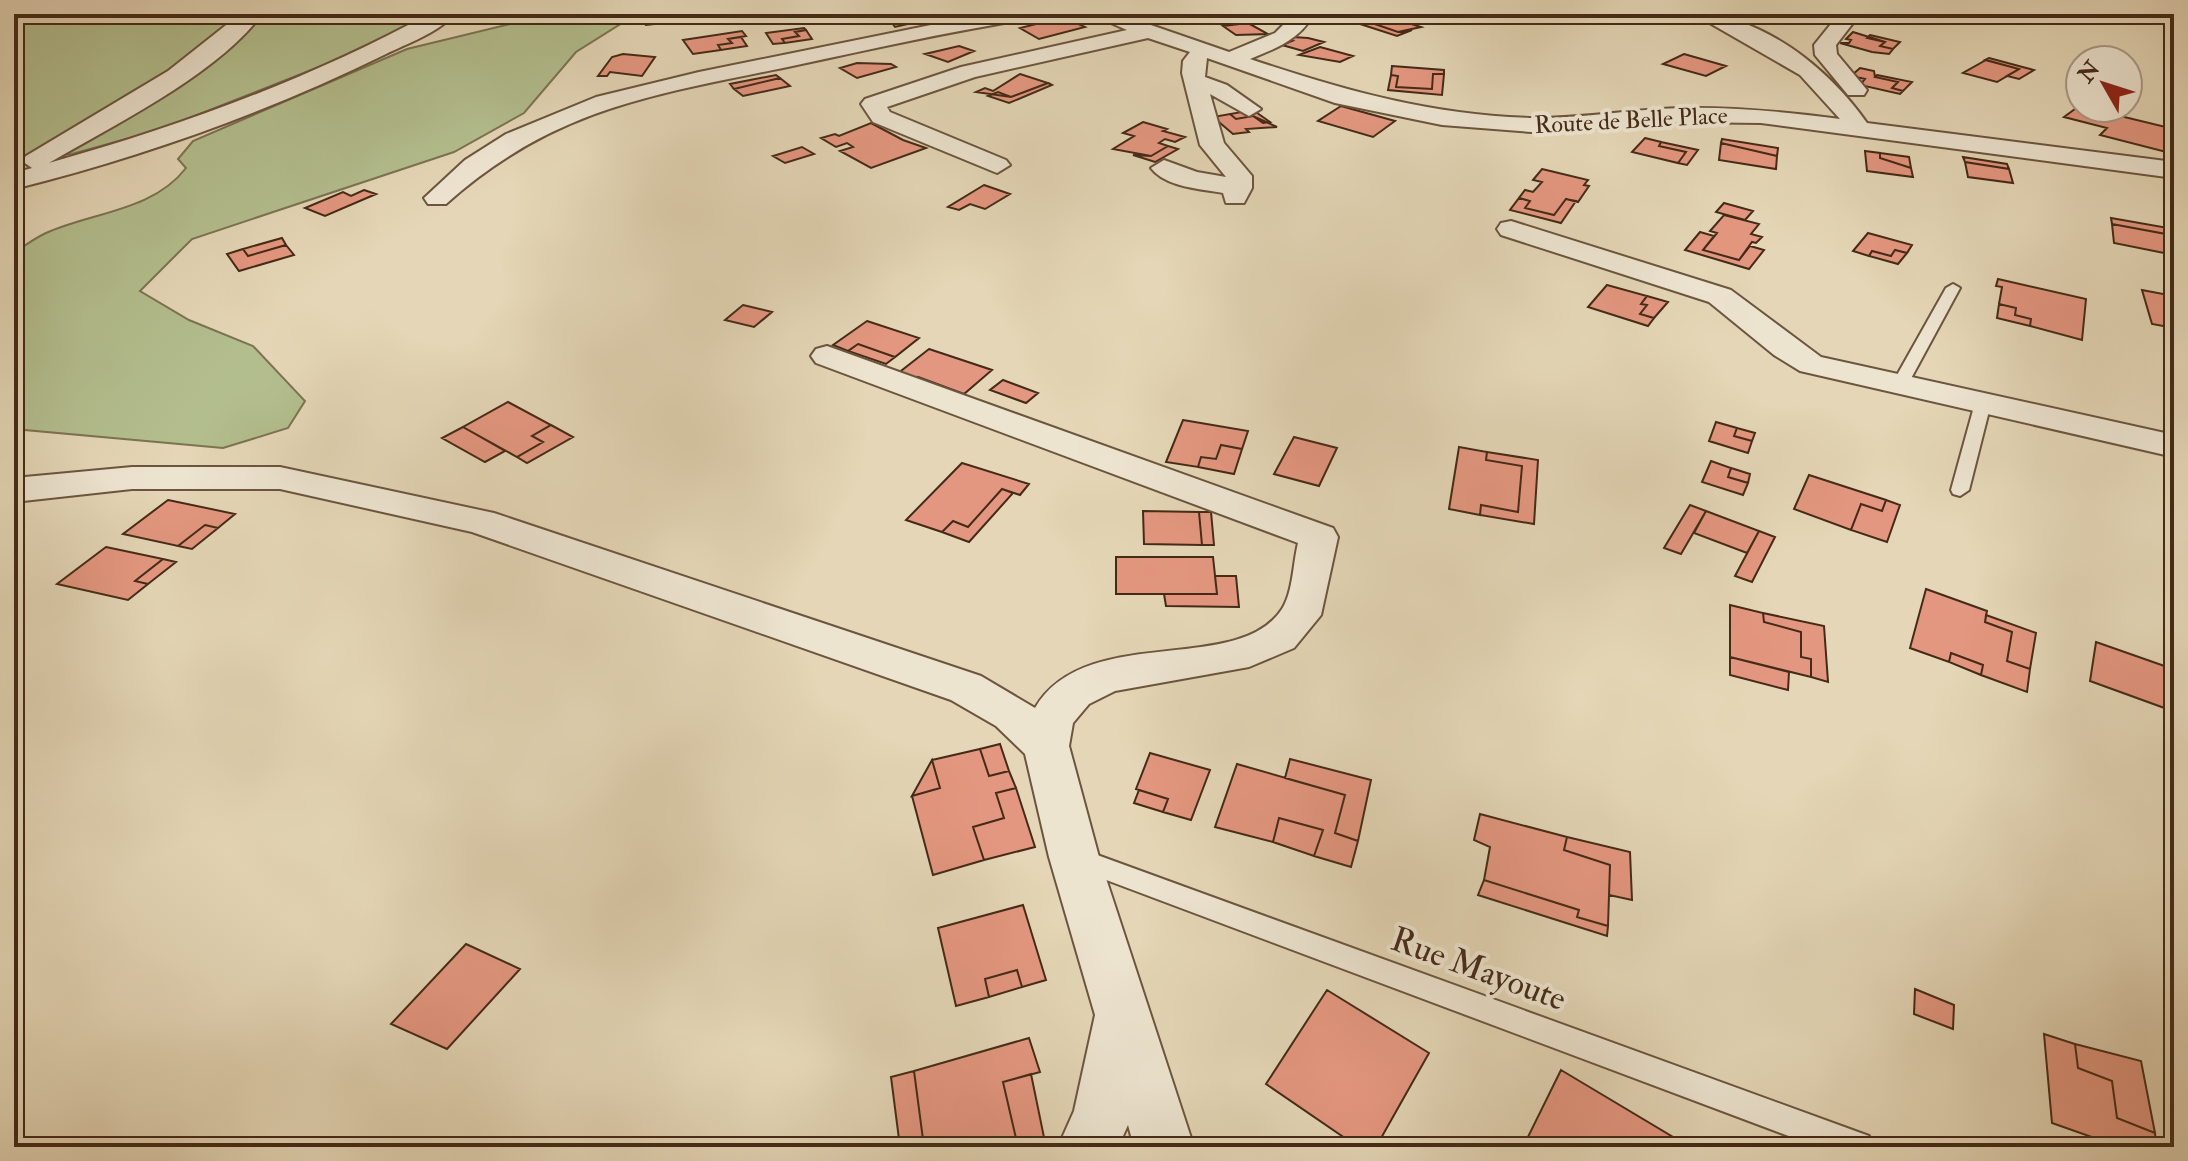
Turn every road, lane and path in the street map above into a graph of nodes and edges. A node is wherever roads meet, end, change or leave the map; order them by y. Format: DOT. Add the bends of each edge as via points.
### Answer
graph roads {
  1 [pos="252,14"];
  2 [pos="444,14"];
  3 [pos="1023,14"];
  4 [pos="1100,14"];
  5 [pos="1304,14"];
  6 [pos="1704,14"];
  7 [pos="1850,14"];
  8 [pos="962,18"];
  9 [pos="1150,31"];
  10 [pos="1202,50"];
  11 [pos="1230,59"];
  12 [pos="1195,81"];
  13 [pos="1249,109"];
  14 [pos="1853,120"];
  15 [pos="997,165"];
  16 [pos="1164,168"];
  17 [pos="2174,170"];
  18 [pos="14,173"];
  19 [pos="14,181"];
  20 [pos="437,198"];
  21 [pos="1511,229"];
  22 [pos="1953,288"];
  23 [pos="827,356"];
  24 [pos="1900,384"];
  25 [pos="1983,403"];
  26 [pos="2174,446"];
  27 [pos="14,490"];
  28 [pos="1960,490"];
  29 [pos="1046,746"];
  30 [pos="1074,857"];
  31 [pos="1123,1013"];
  32 [pos="1088,1147"];
  33 [pos="1164,1147"];
  34 [pos="1858,1147"];
  1 -- 18 [label="street" via="224,42"];
  2 -- 19 [label="street" via="368,58 160,140"];
  3 -- 8 [label="street"];
  4 -- 9 [label="street, Route de Belle Place"];
  5 -- 11 [label="street" via="1283,38"];
  6 -- 14 [label="street" via="1788,55 1824,81"];
  7 -- 14 [label="street" via="1825,45 1826,55 1861,96 1864,105"];
  8 -- 20 [label="street" via="659,87 561,116 508,140 461,173"];
  9 -- 10 [label="street, Route de Belle Place"];
  9 -- 15 [label="street" via="969,72 873,104 881,117"];
  10 -- 11 [label="street, Route de Belle Place"];
  10 -- 12 [label="street" via="1194,61"];
  11 -- 14 [label="street, Route de Belle Place" via="1389,110 1487,124 1723,114"];
  12 -- 13 [label="street"];
  12 -- 16 [label="street" via="1212,145 1239,176 1237,192"];
  14 -- 17 [label="street, Route de Belle Place"];
  21 -- 24 [label="street" via="1720,296 1746,310 1784,352 1811,364"];
  22 -- 24 [label="lane"];
  23 -- 29 [label="street" via="1319,537 1300,615 1274,640 1229,656 1112,674 1075,690 1053,717"];
  24 -- 25 [label="street"];
  25 -- 26 [label="street"];
  25 -- 28 [label="lane"];
  27 -- 29 [label="street" via="132,478 280,478 481,522 966,688 1012,714"];
  29 -- 30 [label="street"];
  30 -- 31 [label="street"];
  30 -- 34 [label="lane, Rue Mayoute"];
  31 -- 32 [label="street" via="1102,1116"];
  31 -- 33 [label="street"];
}
